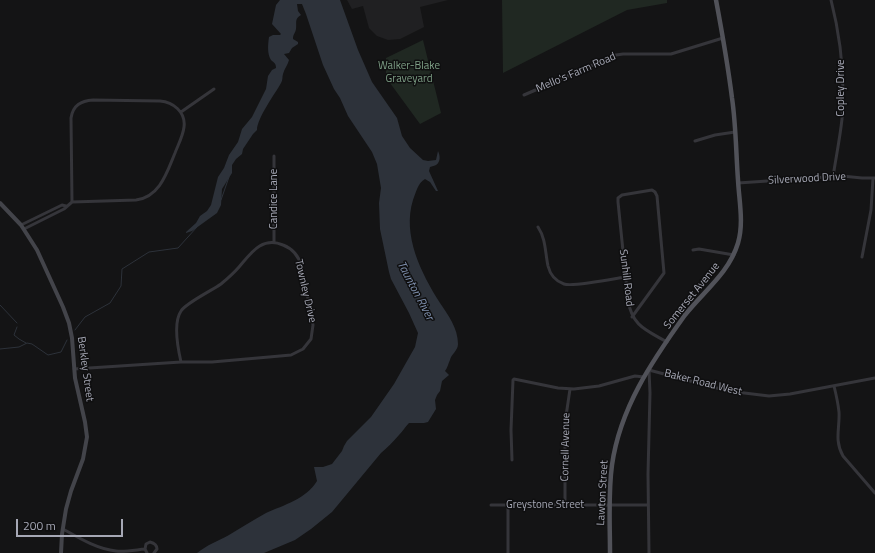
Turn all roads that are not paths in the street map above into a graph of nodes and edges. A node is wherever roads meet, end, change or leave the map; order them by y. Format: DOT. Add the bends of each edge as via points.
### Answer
graph roads {
  1 [pos="716,0"];
  2 [pos="831,0"];
  3 [pos="722,38"];
  4 [pos="214,89"];
  5 [pos="524,95"];
  6 [pos="180,112"];
  7 [pos="735,132"];
  8 [pos="695,141"];
  9 [pos="274,156"];
  10 [pos="833,177"];
  11 [pos="874,178"];
  12 [pos="738,183"];
  13 [pos="72,202"];
  14 [pos="0,203"];
  15 [pos="22,227"];
  16 [pos="538,227"];
  17 [pos="274,242"];
  18 [pos="694,250"];
  19 [pos="734,255"];
  20 [pos="862,258"];
  21 [pos="625,277"];
  22 [pos="632,317"];
  23 [pos="667,342"];
  24 [pos="181,362"];
  25 [pos="74,369"];
  26 [pos="649,370"];
  27 [pos="644,377"];
  28 [pos="875,378"];
  29 [pos="834,386"];
  30 [pos="570,389"];
  31 [pos="512,460"];
  32 [pos="875,493"];
  33 [pos="491,505"];
  34 [pos="508,505"];
  35 [pos="565,505"];
  36 [pos="610,505"];
  37 [pos="648,505"];
  38 [pos="63,529"];
  39 [pos="145,549"];
  40 [pos="61,553"];
  41 [pos="148,553"];
  42 [pos="154,553"];
  43 [pos="508,553"];
  44 [pos="610,553"];
  45 [pos="649,553"];
  1 -- 3 [label="main road, Somerset Avenue"];
  2 -- 10 [label="street, Copley Drive" via="839,38 843,92 841,129"];
  3 -- 5 [label="street, Mello's Farm Road" via="671,54 616,55"];
  3 -- 7 [label="main road, Somerset Avenue" via="732,92"];
  4 -- 6 [label="street"];
  6 -- 13 [label="street" via="184,120 183,131 166,175 153,193 139,200"];
  6 -- 13 [label="street" via="173,104 160,101 90,100 77,105 71,118"];
  7 -- 8 [label="street"];
  7 -- 12 [label="main road, Somerset Avenue"];
  9 -- 17 [label="street, Candice Lane"];
  10 -- 11 [label="street, Silverwood Drive"];
  10 -- 12 [label="street, Silverwood Drive"];
  11 -- 20 [label="street"];
  12 -- 19 [label="main road, Somerset Avenue" via="740,230"];
  13 -- 15 [label="street"];
  14 -- 15 [label="main road, Berkley Street"];
  15 -- 25 [label="main road, Berkley Street" via="42,260 67,317 73,341"];
  16 -- 21 [label="street" via="544,239 550,270 560,282 571,284"];
  17 -- 24 [label="street" via="256,248 225,281 184,307 178,319 177,329"];
  17 -- 24 [label="street, Townley Drive" via="290,248 300,262 313,325 309,342 292,355"];
  18 -- 19 [label="street"];
  19 -- 23 [label="main road, Somerset Avenue" via="725,271 694,304"];
  21 -- 22 [label="street, Sunhill Road"];
  21 -- 22 [label="street, Sunhill Road" via="619,197 651,190 658,196 664,273"];
  22 -- 23 [label="street, Sunhill Road" via="641,326"];
  23 -- 26 [label="main road, Somerset Avenue"];
  24 -- 25 [label="street, Townley Drive"];
  25 -- 38 [label="main road, Berkley Street" via="87,437 83,459 68,498"];
  26 -- 27 [label="main road, Lawton Street"];
  26 -- 29 [label="street, Baker Road West" via="727,390 758,395 787,395"];
  26 -- 37 [label="street"];
  27 -- 30 [label="street" via="635,376 599,386"];
  27 -- 36 [label="main road, Lawton Street" via="620,427 612,466"];
  28 -- 29 [label="street, Baker Road West"];
  29 -- 32 [label="street" via="839,413 837,439 840,450"];
  30 -- 31 [label="street" via="513,380 510,434"];
  30 -- 35 [label="street, Cornell Avenue" via="566,419"];
  33 -- 34 [label="street, Greystone Street"];
  34 -- 35 [label="street, Greystone Street"];
  34 -- 43 [label="street"];
  35 -- 36 [label="street, Greystone Street"];
  36 -- 37 [label="street, Greystone Street"];
  36 -- 44 [label="main road, Lawton Street"];
  37 -- 45 [label="street"];
  38 -- 39 [label="street" via="110,550"];
  38 -- 40 [label="main road, Berkley Street"];
  39 -- 41 [label="street"];
  39 -- 42 [label="street" via="146,544 152,542 157,548"];
}
